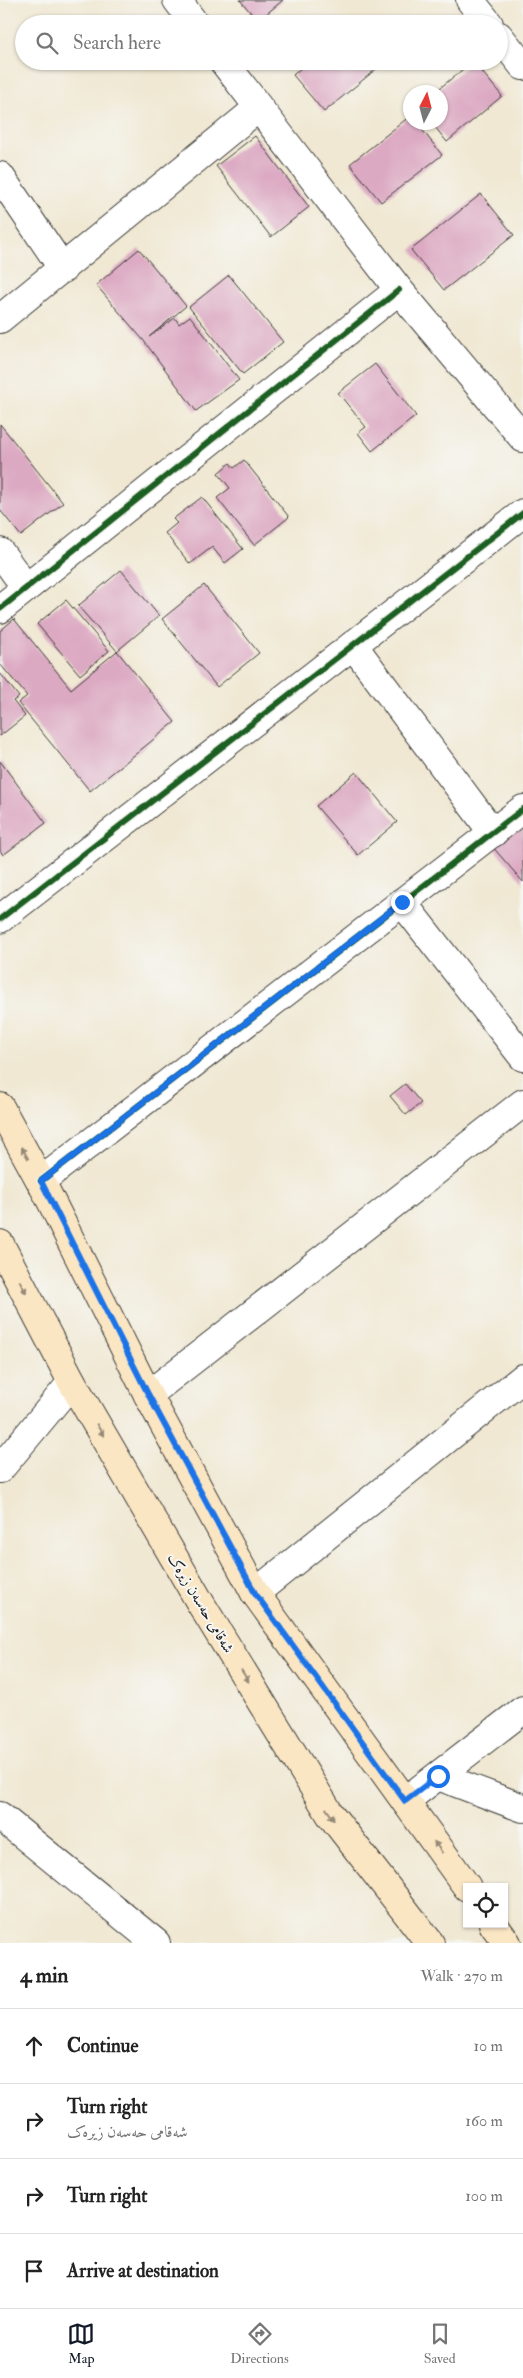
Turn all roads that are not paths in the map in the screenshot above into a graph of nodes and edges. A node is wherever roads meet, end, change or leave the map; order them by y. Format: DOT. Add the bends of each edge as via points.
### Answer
graph roads {
  1 [pos="177,0"];
  2 [pos="470,0"];
  3 [pos="188,15"];
  4 [pos="482,15"];
  5 [pos="508,47"];
  6 [pos="523,66"];
  7 [pos="230,70"];
  8 [pos="258,108"];
  9 [pos="0,176"];
  10 [pos="63,269"];
  11 [pos="400,290"];
  12 [pos="0,319"];
  13 [pos="523,438"];
  14 [pos="523,513"];
  15 [pos="0,552"];
  16 [pos="26,588"];
  17 [pos="0,608"];
  18 [pos="353,645"];
  19 [pos="523,809"];
  20 [pos="493,833"];
  21 [pos="402,902"];
  22 [pos="0,919"];
  23 [pos="523,1058"];
  24 [pos="523,1104"];
  25 [pos="0,1107"];
  26 [pos="41,1181"];
  27 [pos="0,1244"];
  28 [pos="523,1378"];
  29 [pos="72,1382"];
  30 [pos="148,1394"];
  31 [pos="0,1469"];
  32 [pos="255,1593"];
  33 [pos="523,1710"];
  34 [pos="438,1776"];
  35 [pos="405,1801"];
  36 [pos="523,1808"];
  37 [pos="0,1816"];
  38 [pos="464,1883"];
  39 [pos="496,1928"];
  40 [pos="156,1943"];
  41 [pos="430,1943"];
  42 [pos="507,1943"];
  1 -- 3 [label="street"];
  2 -- 4 [label="street"];
  5 -- 6 [label="street"];
  7 -- 8 [label="street"];
  8 -- 10 [label="street"];
  8 -- 11 [label="street"];
  9 -- 10 [label="street"];
  10 -- 12 [label="street"];
  11 -- 13 [label="street"];
  11 -- 16 [label="street"];
  14 -- 18 [label="street"];
  15 -- 16 [label="street"];
  16 -- 17 [label="street"];
  18 -- 20 [label="street"];
  18 -- 22 [label="street"];
  19 -- 20 [label="street"];
  20 -- 21 [label="street"];
  21 -- 23 [label="street"];
  21 -- 26 [label="street"];
  24 -- 30 [label="street"];
  26 -- 25 [label="main road, one-way"];
  26 -- 30 [label="main road"];
  27 -- 29 [label="main road, شەقامی حەسەن زیرەک, one-way"];
  28 -- 32 [label="street"];
  29 -- 31 [label="street"];
  29 -- 41 [label="main road, شەقامی حەسەن زیرەک, one-way" via="200,1604 330,1814"];
  30 -- 32 [label="main road"];
  32 -- 35 [label="main road"];
  33 -- 34 [label="street"];
  34 -- 35 [label="street"];
  34 -- 36 [label="street"];
  38 -- 35 [label="main road, one-way"];
  37 -- 40 [label="street"];
  39 -- 42 [label="main road"];
}
